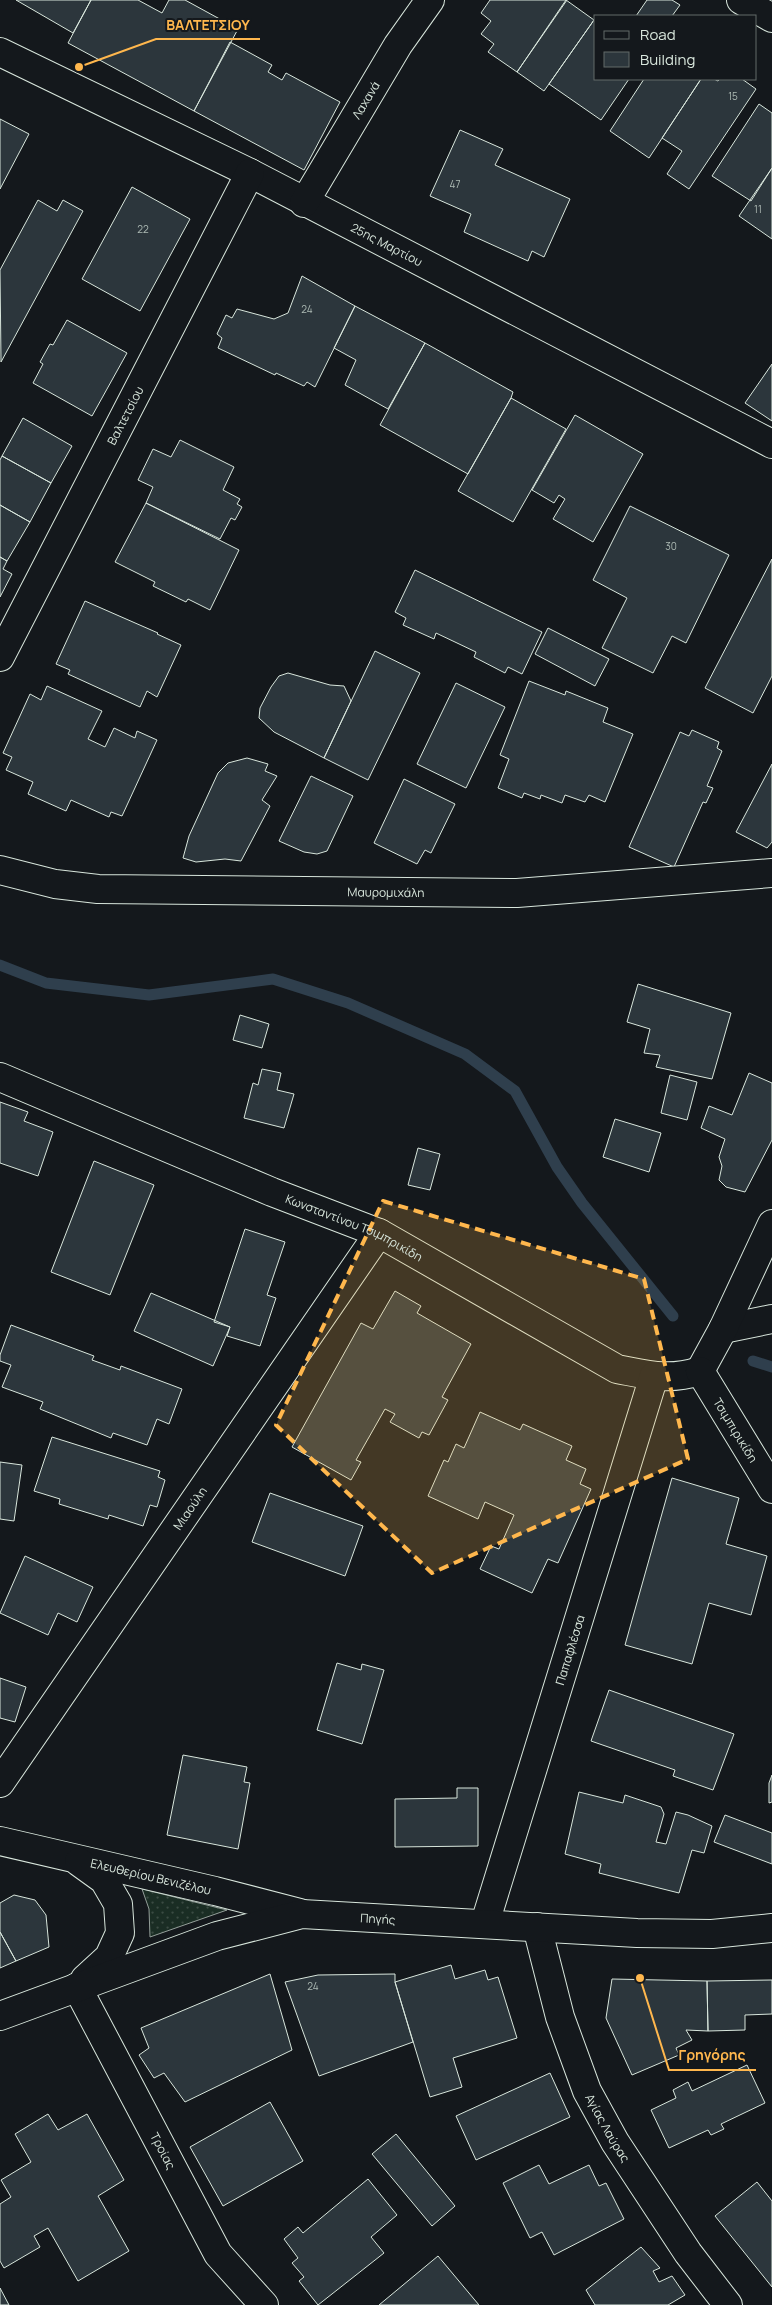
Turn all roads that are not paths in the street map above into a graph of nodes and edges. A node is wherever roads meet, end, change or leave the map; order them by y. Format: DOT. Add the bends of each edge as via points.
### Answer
graph roads {
  1 [pos="430,0"];
  2 [pos="741,0"];
  3 [pos="772,18"];
  4 [pos="0,52"];
  5 [pos="250,173"];
  6 [pos="304,203"];
  7 [pos="772,444"];
  8 [pos="0,657"];
  9 [pos="0,870"];
  10 [pos="772,873"];
  11 [pos="0,1077"];
  12 [pos="772,1224"];
  13 [pos="379,1233"];
  14 [pos="772,1319"];
  15 [pos="723,1330"];
  16 [pos="700,1371"];
  17 [pos="654,1376"];
  18 [pos="772,1489"];
  19 [pos="0,1783"];
  20 [pos="0,1841"];
  21 [pos="73,1858"];
  22 [pos="302,1914"];
  23 [pos="485,1923"];
  24 [pos="536,1927"];
  25 [pos="772,1928"];
  26 [pos="77,1987"];
  27 [pos="0,2016"];
  28 [pos="264,2305"];
  29 [pos="728,2305"];
  1 -- 6 [label="street, Λαχανά" via="398,45"];
  2 -- 3 [label="street"];
  4 -- 5 [label="street, 25ης Μαρτίου"];
  5 -- 6 [label="street, 25ης Μαρτίου"];
  5 -- 8 [label="street, Βαλτετσίου"];
  6 -- 7 [label="street, 25ης Μαρτίου"];
  9 -- 10 [label="street, Μαυρομιχάλη" via="55,884 98,889 517,893"];
  11 -- 13 [label="street, Κωνσταντίνου Τσιμπρικίδη" via="272,1192"];
  12 -- 15 [label="street"];
  13 -- 17 [label="street, Κωνσταντίνου Τσιμπρικίδη" via="617,1369"];
  13 -- 19 [label="street, Μιαούλη"];
  14 -- 15 [label="street"];
  15 -- 16 [label="street"];
  16 -- 17 [label="street, Κωνσταντίνου Τσιμπρικίδη" via="679,1377"];
  16 -- 18 [label="street, Τσιμπιρικίδη"];
  17 -- 23 [label="street, Παπαφλέσσα"];
  20 -- 21 [label="street, Ελευθερίου Βενιζέλου"];
  21 -- 22 [label="street, Ελευθερίου Βενιζέλου"];
  21 -- 26 [label="street" via="104,1880 118,1904 120,1933 110,1957"];
  22 -- 23 [label="street, Πηγής"];
  22 -- 26 [label="street, Πηγής" via="216,1936"];
  23 -- 24 [label="street, Πηγής"];
  24 -- 25 [label="street, Πηγής" via="712,1934"];
  24 -- 29 [label="street, Αγίας Λαύρας" via="560,2017 587,2091 615,2142 688,2253"];
  26 -- 27 [label="street, Πηγής"];
  26 -- 28 [label="street, Τροίας" via="218,2254"];
}
